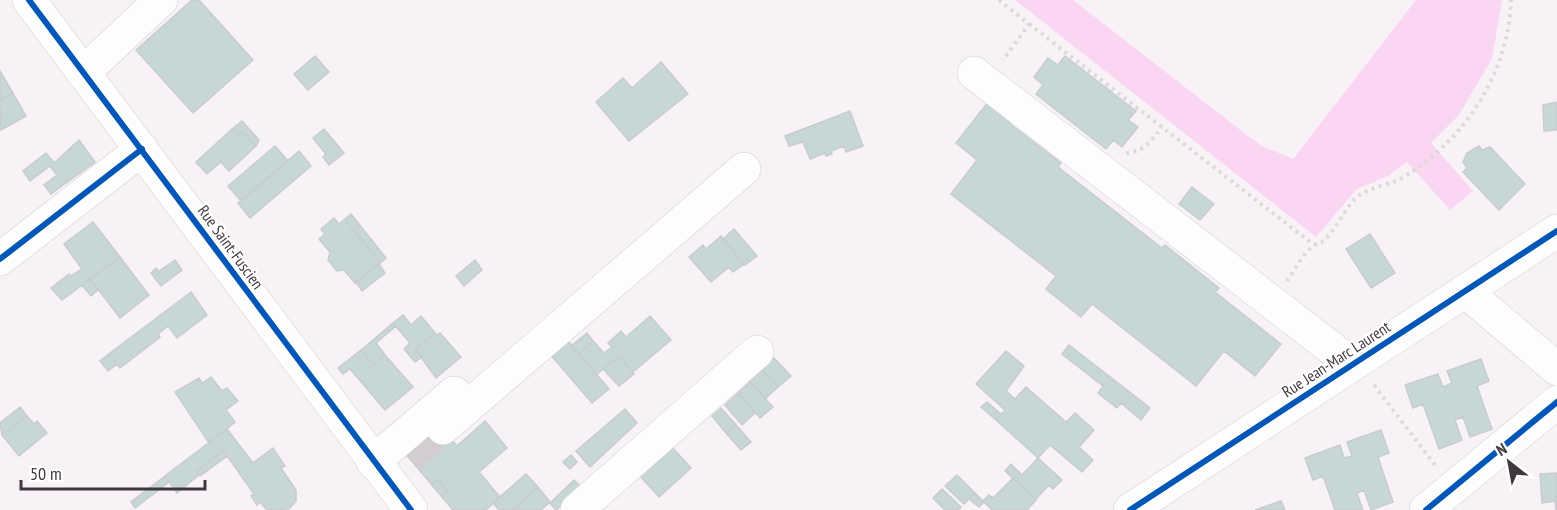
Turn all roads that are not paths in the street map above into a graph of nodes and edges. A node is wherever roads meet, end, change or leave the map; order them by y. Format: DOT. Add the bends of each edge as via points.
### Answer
graph roads {
  1 [pos="29,0"];
  2 [pos="161,0"];
  3 [pos="83,73"];
  4 [pos="980,78"];
  5 [pos="142,149"];
  6 [pos="744,169"];
  7 [pos="1557,231"];
  8 [pos="0,259"];
  9 [pos="1465,291"];
  10 [pos="551,311"];
  11 [pos="757,352"];
  12 [pos="1352,364"];
  13 [pos="1557,369"];
  14 [pos="1557,402"];
  15 [pos="443,428"];
  16 [pos="389,465"];
  17 [pos="411,510"];
  18 [pos="577,510"];
  19 [pos="1130,510"];
  20 [pos="1426,510"];
  1 -- 3 [label="street, Rue Saint-Fuscien"];
  2 -- 3 [label="street"];
  3 -- 5 [label="street, Rue Saint-Fuscien"];
  4 -- 12 [label="street"];
  5 -- 8 [label="street"];
  5 -- 16 [label="street, Rue Saint-Fuscien"];
  6 -- 15 [label="street"];
  7 -- 9 [label="street, Rue Jean-Marc Laurent"];
  9 -- 12 [label="street, Rue Jean-Marc Laurent"];
  9 -- 13 [label="street"];
  10 -- 16 [label="street"];
  11 -- 18 [label="street"];
  12 -- 19 [label="street, Rue Jean-Marc Laurent"];
  14 -- 20 [label="street"];
  16 -- 17 [label="street, Rue Saint-Fuscien"];
}
